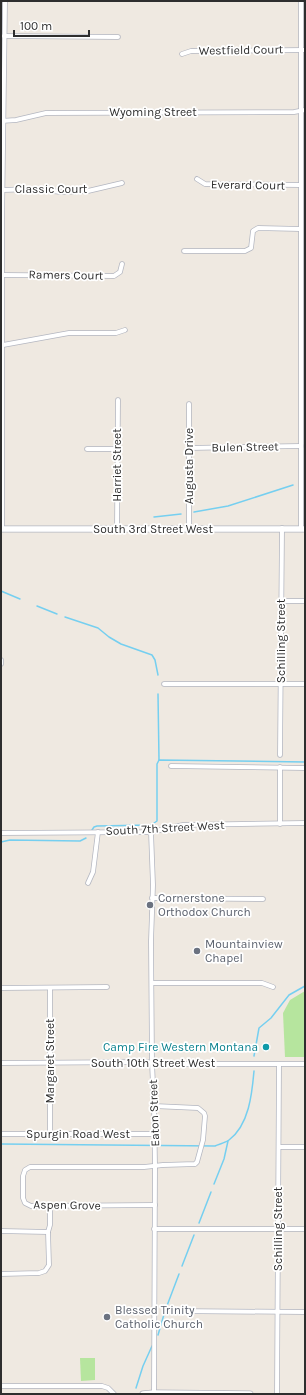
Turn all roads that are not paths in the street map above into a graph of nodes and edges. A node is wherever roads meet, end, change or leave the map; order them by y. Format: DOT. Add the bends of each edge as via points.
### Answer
graph roads {
  1 [pos="5,1"];
  2 [pos="301,1"];
  3 [pos="4,36"];
  4 [pos="118,37"];
  5 [pos="303,50"];
  6 [pos="182,54"];
  7 [pos="303,111"];
  8 [pos="2,121"];
  9 [pos="303,163"];
  10 [pos="197,179"];
  11 [pos="122,184"];
  12 [pos="300,185"];
  13 [pos="3,190"];
  14 [pos="2,220"];
  15 [pos="300,229"];
  16 [pos="184,251"];
  17 [pos="2,257"];
  18 [pos="303,260"];
  19 [pos="122,264"];
  20 [pos="2,275"];
  21 [pos="2,316"];
  22 [pos="125,330"];
  23 [pos="3,345"];
  24 [pos="303,349"];
  25 [pos="118,400"];
  26 [pos="189,404"];
  27 [pos="301,446"];
  28 [pos="189,448"];
  29 [pos="87,449"];
  30 [pos="117,449"];
  31 [pos="189,528"];
  32 [pos="282,528"];
  33 [pos="2,529"];
  34 [pos="117,529"];
  35 [pos="303,529"];
  36 [pos="281,601"];
  37 [pos="305,601"];
  38 [pos="1,660"];
  39 [pos="1,664"];
  40 [pos="164,684"];
  41 [pos="281,684"];
  42 [pos="305,684"];
  43 [pos="280,755"];
  44 [pos="171,766"];
  45 [pos="280,767"];
  46 [pos="305,768"];
  47 [pos="305,823"];
  48 [pos="280,824"];
  49 [pos="98,832"];
  50 [pos="151,832"];
  51 [pos="1,833"];
  52 [pos="88,883"];
  53 [pos="152,898"];
  54 [pos="263,899"];
  55 [pos="152,983"];
  56 [pos="107,987"];
  57 [pos="273,987"];
  58 [pos="1,988"];
  59 [pos="50,988"];
  60 [pos="1,1063"];
  61 [pos="50,1063"];
  62 [pos="152,1063"];
  63 [pos="305,1064"];
  64 [pos="279,1065"];
  65 [pos="154,1106"];
  66 [pos="1,1134"];
  67 [pos="50,1134"];
  68 [pos="155,1134"];
  69 [pos="279,1147"];
  70 [pos="305,1147"];
  71 [pos="155,1166"];
  72 [pos="154,1205"];
  73 [pos="50,1210"];
  74 [pos="154,1228"];
  75 [pos="305,1229"];
  76 [pos="278,1230"];
  77 [pos="1,1231"];
  78 [pos="48,1232"];
  79 [pos="1,1274"];
  80 [pos="174,1311"];
  81 [pos="278,1312"];
  82 [pos="305,1312"];
  83 [pos="1,1386"];
  84 [pos="154,1393"];
  85 [pos="114,1394"];
  86 [pos="143,1394"];
  87 [pos="250,1394"];
  88 [pos="277,1394"];
  1 -- 3 [label="street"];
  2 -- 5 [label="street"];
  3 -- 4 [label="street"];
  3 -- 8 [label="street"];
  5 -- 6 [label="street, Westfield Court" via="192,51"];
  5 -- 7 [label="street"];
  7 -- 8 [label="street, Wyoming Street" via="46,112 24,119"];
  7 -- 9 [label="street"];
  8 -- 13 [label="street"];
  9 -- 12 [label="street"];
  10 -- 12 [label="street, Everard Court" via="205,184"];
  11 -- 13 [label="street, Classic Court" via="88,191"];
  12 -- 15 [label="street"];
  13 -- 14 [label="street"];
  14 -- 17 [label="street"];
  15 -- 16 [label="street" via="258,228 254,231 250,248 245,251"];
  15 -- 18 [label="street"];
  17 -- 20 [label="street"];
  18 -- 24 [label="street"];
  19 -- 20 [label="street, Ramers Court" via="120,272 114,276"];
  20 -- 21 [label="street"];
  21 -- 23 [label="street"];
  22 -- 23 [label="street" via="116,333 69,334"];
  23 -- 33 [label="street"];
  24 -- 27 [label="street"];
  25 -- 30 [label="street, Harriet Street"];
  26 -- 28 [label="street, Augusta Drive"];
  27 -- 28 [label="street, Bulen Street"];
  27 -- 35 [label="street"];
  28 -- 31 [label="street, Augusta Drive"];
  29 -- 30 [label="street"];
  30 -- 34 [label="street, Harriet Street"];
  31 -- 32 [label="main road, South 3rd Street West"];
  31 -- 34 [label="main road, South 3rd Street West"];
  32 -- 35 [label="main road, South 3rd Street West"];
  32 -- 36 [label="street, Schilling Street"];
  33 -- 34 [label="main road, South 3rd Street West"];
  36 -- 37 [label="street"];
  36 -- 41 [label="street, Schilling Street"];
  38 -- 39 [label="street"];
  40 -- 41 [label="street"];
  41 -- 42 [label="street"];
  41 -- 43 [label="street, Schilling Street"];
  44 -- 45 [label="street"];
  45 -- 46 [label="street"];
  45 -- 48 [label="street"];
  47 -- 48 [label="street, South 7th Street West"];
  48 -- 50 [label="street, South 7th Street West" via="183,825"];
  49 -- 50 [label="street, South 7th Street West"];
  49 -- 51 [label="street, South 7th Street West"];
  49 -- 52 [label="street" via="93,872"];
  50 -- 53 [label="street, Eaton Street"];
  53 -- 54 [label="street"];
  53 -- 55 [label="street, Eaton Street"];
  55 -- 57 [label="street" via="262,983"];
  55 -- 62 [label="street, Eaton Street"];
  56 -- 59 [label="street"];
  58 -- 59 [label="street"];
  59 -- 61 [label="street, Margaret Street"];
  60 -- 61 [label="street, South 10th Street West"];
  61 -- 62 [label="street, South 10th Street West"];
  61 -- 67 [label="street, Margaret Street"];
  62 -- 64 [label="street, South 10th Street West"];
  62 -- 65 [label="street, Eaton Street"];
  63 -- 64 [label="street, South 10th Street West"];
  64 -- 69 [label="street, Schilling Street"];
  65 -- 68 [label="street, Eaton Street"];
  65 -- 71 [label="street" via="198,1108 205,1116 203,1140 197,1162"];
  66 -- 67 [label="street, Spurgin Road West"];
  67 -- 68 [label="street, Spurgin Road West"];
  68 -- 71 [label="street, Eaton Street"];
  69 -- 70 [label="street"];
  69 -- 76 [label="street, Schilling Street"];
  71 -- 72 [label="street, Eaton Street"];
  71 -- 72 [label="street, Aspen Grove" via="30,1167 25,1170 23,1176 23,1198 31,1206"];
  72 -- 74 [label="street, Eaton Street"];
  73 -- 78 [label="street"];
  74 -- 76 [label="street"];
  74 -- 84 [label="street, Eaton Street"];
  75 -- 76 [label="street"];
  76 -- 81 [label="street, Schilling Street"];
  77 -- 78 [label="street"];
  78 -- 79 [label="street" via="49,1265 45,1271"];
  80 -- 81 [label="street"];
  81 -- 82 [label="street"];
  81 -- 88 [label="street, Schilling Street"];
  83 -- 85 [label="street" via="102,1386"];
  84 -- 86 [label="main road"];
  84 -- 87 [label="main road"];
}
